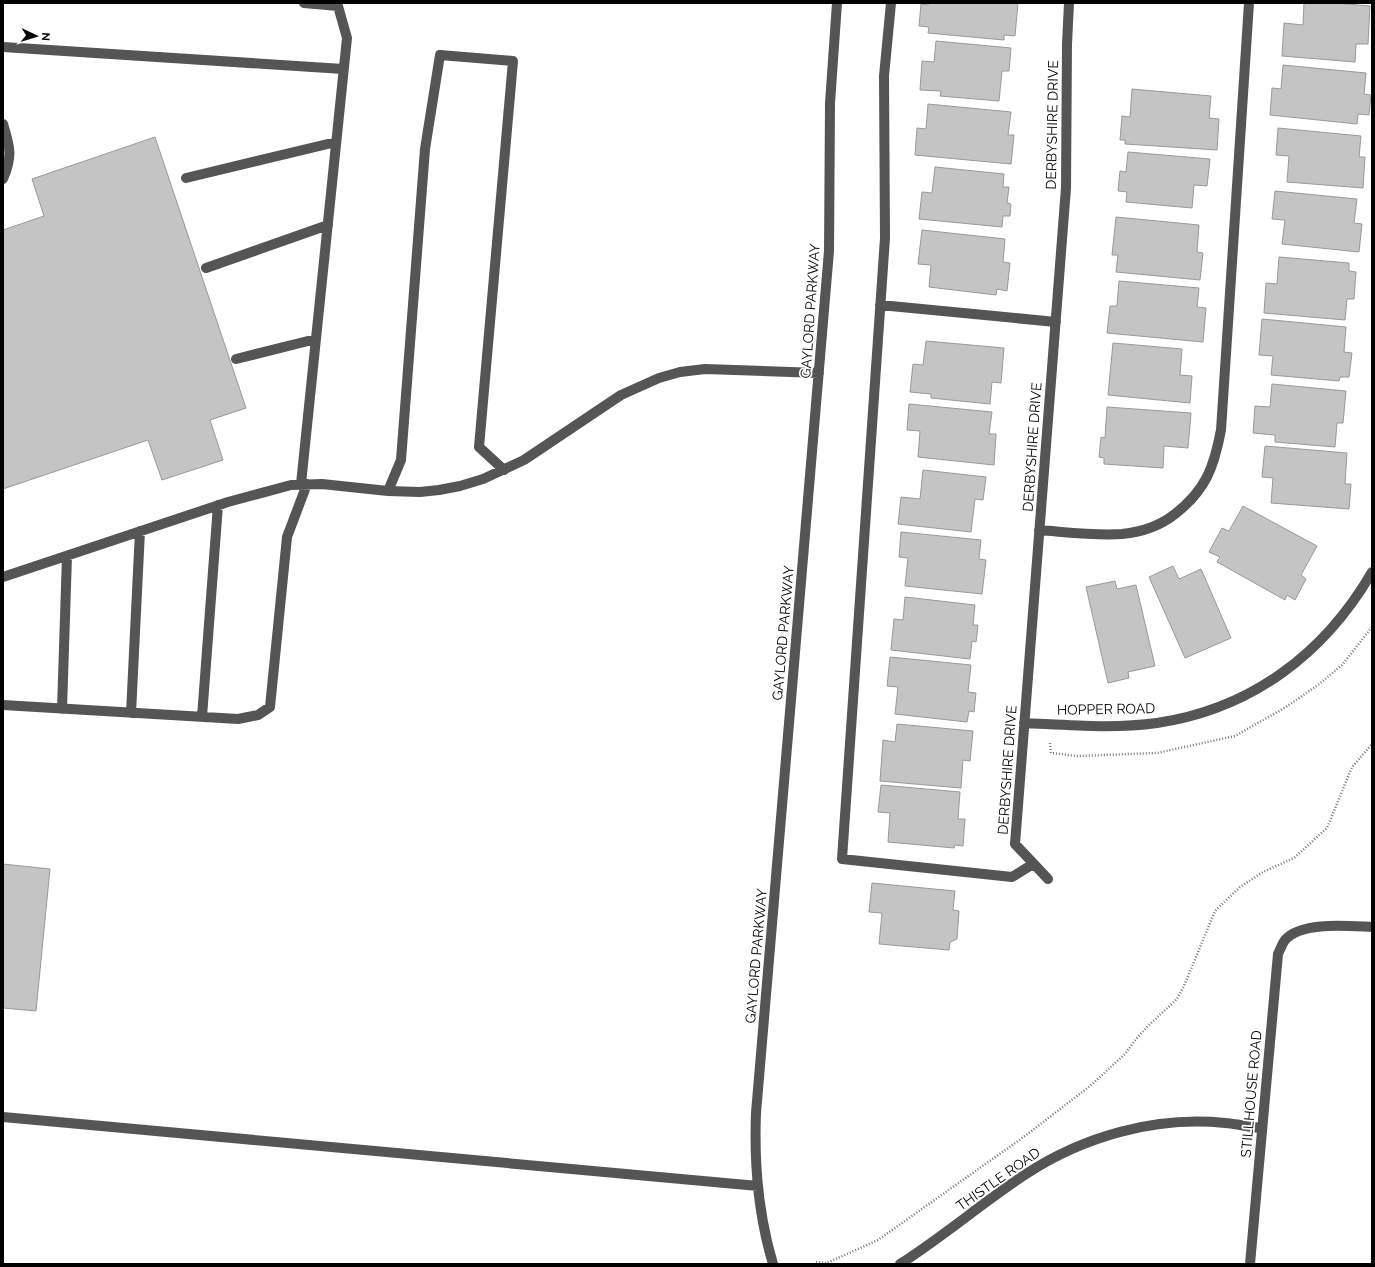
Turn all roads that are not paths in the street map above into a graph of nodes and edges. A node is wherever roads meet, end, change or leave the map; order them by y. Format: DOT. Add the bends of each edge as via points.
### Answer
graph roads {
  1 [pos="304,3"];
  2 [pos="837,3"];
  3 [pos="890,3"];
  4 [pos="1069,3"];
  5 [pos="1250,3"];
  6 [pos="3,47"];
  7 [pos="343,69"];
  8 [pos="3,124"];
  9 [pos="336,142"];
  10 [pos="186,178"];
  11 [pos="3,179"];
  12 [pos="328,225"];
  13 [pos="206,268"];
  14 [pos="880,305"];
  15 [pos="1056,322"];
  16 [pos="316,339"];
  17 [pos="236,359"];
  18 [pos="819,373"];
  19 [pos="504,470"];
  20 [pos="304,484"];
  21 [pos="388,491"];
  22 [pos="218,505"];
  23 [pos="1039,530"];
  24 [pos="140,531"];
  25 [pos="67,556"];
  26 [pos="1372,572"];
  27 [pos="3,577"];
  28 [pos="3,705"];
  29 [pos="62,709"];
  30 [pos="132,713"];
  31 [pos="202,717"];
  32 [pos="1024,723"];
  33 [pos="1034,864"];
  34 [pos="1048,879"];
  35 [pos="1372,927"];
  36 [pos="3,1117"];
  37 [pos="1261,1128"];
  38 [pos="758,1186"];
  39 [pos="773,1264"];
  40 [pos="900,1264"];
  41 [pos="1250,1264"];
  1 -- 7 [label="street" via="338,6 347,38"];
  2 -- 18 [label="street, GAYLORD PARKWAY" via="830,103 829,251"];
  3 -- 14 [label="street" via="884,76 885,238"];
  4 -- 15 [label="street, DERBYSHIRE DRIVE" via="1066,188"];
  5 -- 23 [label="street" via="1221,430 1212,467 1203,485 1191,500 1173,516 1151,528 1112,534"];
  6 -- 7 [label="street"];
  7 -- 9 [label="street"];
  8 -- 11 [label="street" via="10,148 9,166"];
  9 -- 10 [label="street"];
  9 -- 12 [label="street"];
  12 -- 13 [label="street"];
  12 -- 16 [label="street"];
  14 -- 15 [label="street"];
  14 -- 33 [label="street" via="842,859 1012,877"];
  15 -- 23 [label="street, DERBYSHIRE DRIVE"];
  16 -- 17 [label="street"];
  16 -- 20 [label="street"];
  18 -- 19 [label="street" via="705,369 659,378 621,395 524,460"];
  18 -- 38 [label="street, GAYLORD PARKWAY" via="756,1113"];
  19 -- 21 [label="street" via="460,486 439,490"];
  19 -- 21 [label="street" via="479,447 513,61 440,55 425,149 401,460"];
  20 -- 21 [label="street"];
  20 -- 22 [label="street" via="273,489"];
  20 -- 31 [label="street" via="287,537 270,708 258,715 238,719"];
  22 -- 24 [label="street"];
  22 -- 31 [label="street"];
  23 -- 32 [label="street, DERBYSHIRE DRIVE"];
  24 -- 25 [label="street"];
  24 -- 30 [label="street"];
  25 -- 27 [label="street"];
  25 -- 29 [label="street"];
  26 -- 32 [label="street, HOPPER ROAD" via="1336,625 1306,654 1266,684 1229,702 1198,714 1151,723 1108,726"];
  28 -- 29 [label="street"];
  29 -- 30 [label="street"];
  30 -- 31 [label="street"];
  32 -- 33 [label="street, DERBYSHIRE DRIVE" via="1015,844"];
  33 -- 34 [label="street, DERBYSHIRE DRIVE"];
  35 -- 37 [label="street, STILLHOUSE ROAD" via="1312,927 1294,933 1285,940 1278,954"];
  36 -- 38 [label="street"];
  37 -- 40 [label="street, THISTLE ROAD" via="1218,1122 1175,1123 1133,1129 1085,1144 1024,1175 923,1250"];
  37 -- 41 [label="street, STILLHOUSE ROAD"];
  38 -- 39 [label="street, GAYLORD PARKWAY" via="763,1223"];
}
